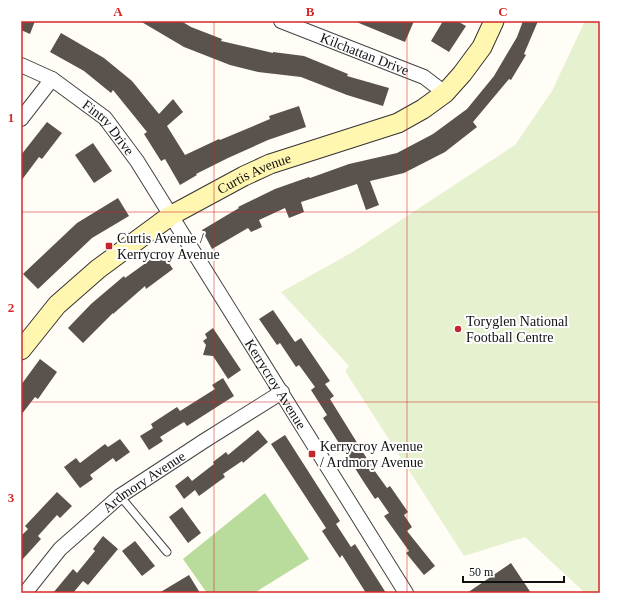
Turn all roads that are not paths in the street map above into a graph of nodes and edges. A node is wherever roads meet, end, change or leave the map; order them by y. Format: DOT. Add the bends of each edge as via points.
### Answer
graph roads {
  1 [pos="281,21"];
  2 [pos="494,21"];
  3 [pos="21,65"];
  4 [pos="52,79"];
  5 [pos="445,92"];
  6 [pos="21,119"];
  7 [pos="170,216"];
  8 [pos="21,350"];
  9 [pos="282,392"];
  10 [pos="120,496"];
  11 [pos="167,552"];
  12 [pos="26,593"];
  13 [pos="406,593"];
  1 -- 5 [label="street, Kilchattan Drive" via="424,77"];
  2 -- 5 [label="street, Curtis Avenue" via="482,47"];
  3 -- 4 [label="street, Fintry Drive"];
  4 -- 6 [label="street"];
  4 -- 7 [label="street, Fintry Drive" via="105,118 137,161"];
  5 -- 7 [label="street, Curtis Avenue" via="424,109 398,123 270,164"];
  7 -- 8 [label="street, Curtis Avenue" via="98,269 57,305"];
  7 -- 9 [label="street, Kerrycroy Avenue"];
  9 -- 10 [label="street, Ardmory Avenue"];
  9 -- 13 [label="street, Kerrycroy Avenue"];
  10 -- 11 [label="lane"];
  10 -- 12 [label="street, Ardmory Avenue" via="60,549"];
}
